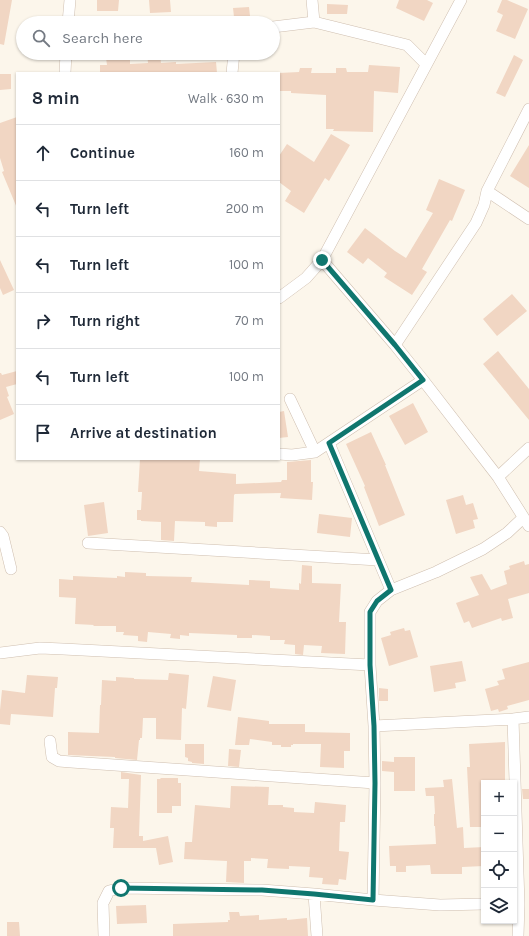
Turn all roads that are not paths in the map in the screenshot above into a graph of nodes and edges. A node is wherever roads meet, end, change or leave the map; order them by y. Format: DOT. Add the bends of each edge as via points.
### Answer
graph roads {
  1 [pos="70,0"];
  2 [pos="312,0"];
  3 [pos="461,0"];
  4 [pos="69,16"];
  5 [pos="314,22"];
  6 [pos="280,26"];
  7 [pos="65,60"];
  8 [pos="233,60"];
  9 [pos="426,64"];
  10 [pos="64,72"];
  11 [pos="232,72"];
  12 [pos="529,109"];
  13 [pos="487,191"];
  14 [pos="529,219"];
  15 [pos="322,260"];
  16 [pos="280,297"];
  17 [pos="395,345"];
  18 [pos="423,380"];
  19 [pos="290,399"];
  20 [pos="329,443"];
  21 [pos="529,448"];
  22 [pos="315,452"];
  23 [pos="280,454"];
  24 [pos="498,477"];
  25 [pos="526,522"];
  26 [pos="0,532"];
  27 [pos="88,543"];
  28 [pos="378,560"];
  29 [pos="11,569"];
  30 [pos="391,590"];
  31 [pos="0,653"];
  32 [pos="370,665"];
  33 [pos="529,717"];
  34 [pos="513,719"];
  35 [pos="374,726"];
  36 [pos="50,742"];
  37 [pos="375,783"];
  38 [pos="314,894"];
  39 [pos="373,900"];
  40 [pos="481,904"];
  41 [pos="521,904"];
  42 [pos="104,936"];
  43 [pos="318,936"];
  44 [pos="518,936"];
  1 -- 4 [label="street"];
  2 -- 5 [label="street"];
  3 -- 9 [label="street"];
  5 -- 6 [label="street"];
  5 -- 9 [label="street" via="407,45"];
  7 -- 10 [label="street"];
  8 -- 11 [label="street"];
  9 -- 15 [label="street"];
  12 -- 13 [label="street"];
  13 -- 14 [label="street"];
  13 -- 17 [label="street" via="476,223"];
  15 -- 16 [label="street" via="306,278"];
  15 -- 17 [label="street"];
  17 -- 18 [label="street"];
  18 -- 20 [label="street"];
  18 -- 24 [label="street"];
  19 -- 22 [label="street"];
  20 -- 22 [label="street"];
  20 -- 28 [label="street"];
  21 -- 24 [label="street"];
  22 -- 23 [label="street"];
  24 -- 25 [label="street"];
  25 -- 30 [label="street" via="483,549"];
  26 -- 29 [label="street"];
  27 -- 28 [label="street"];
  28 -- 30 [label="street"];
  30 -- 32 [label="street" via="377,601 370,612"];
  31 -- 32 [label="street" via="48,649"];
  32 -- 35 [label="street"];
  33 -- 34 [label="street"];
  34 -- 35 [label="street"];
  34 -- 41 [label="street"];
  35 -- 37 [label="street"];
  36 -- 37 [label="street" via="52,757 71,762"];
  37 -- 39 [label="street"];
  38 -- 39 [label="street"];
  38 -- 42 [label="street" via="262,890 121,888 109,891 103,903"];
  38 -- 43 [label="street"];
  39 -- 40 [label="street" via="440,905"];
  41 -- 44 [label="street"];
}
